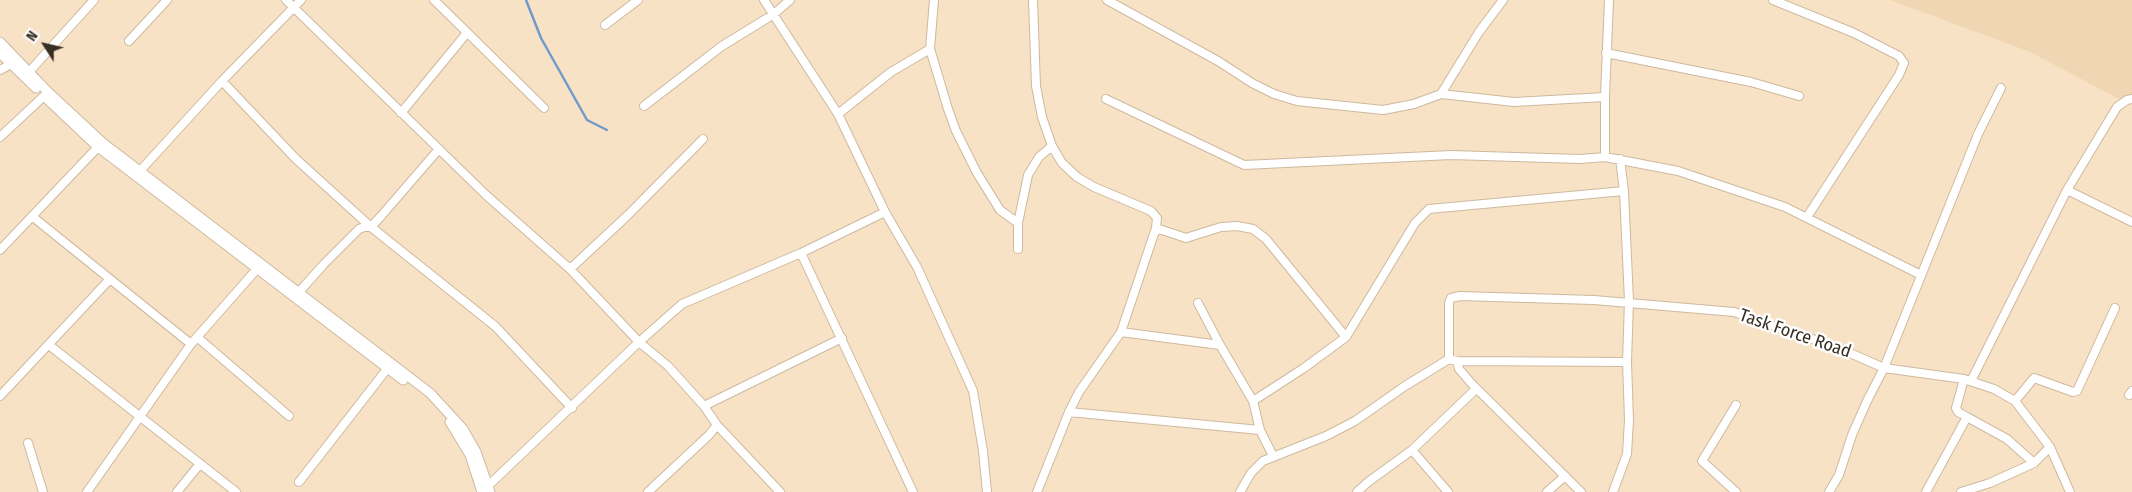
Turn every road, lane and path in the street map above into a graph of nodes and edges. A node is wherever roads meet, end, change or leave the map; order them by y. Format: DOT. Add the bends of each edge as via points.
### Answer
graph roads {
  1 [pos="94,0"];
  2 [pos="167,0"];
  3 [pos="286,0"];
  4 [pos="301,0"];
  5 [pos="434,0"];
  6 [pos="638,0"];
  7 [pos="764,0"];
  8 [pos="790,0"];
  9 [pos="934,0"];
  10 [pos="1033,0"];
  11 [pos="1107,0"];
  12 [pos="1503,0"];
  13 [pos="1609,0"];
  14 [pos="1773,0"];
  15 [pos="294,8"];
  16 [pos="774,14"];
  17 [pos="605,25"];
  18 [pos="466,34"];
  19 [pos="130,41"];
  20 [pos="0,42"];
  21 [pos="930,49"];
  22 [pos="0,53"];
  23 [pos="1606,53"];
  24 [pos="11,64"];
  25 [pos="0,70"];
  26 [pos="29,72"];
  27 [pos="222,81"];
  28 [pos="2000,88"];
  29 [pos="1441,94"];
  30 [pos="44,96"];
  31 [pos="1799,96"];
  32 [pos="1605,97"];
  33 [pos="2132,98"];
  34 [pos="1106,99"];
  35 [pos="644,106"];
  36 [pos="544,108"];
  37 [pos="401,113"];
  38 [pos="838,114"];
  39 [pos="0,137"];
  40 [pos="703,139"];
  41 [pos="1052,146"];
  42 [pos="98,147"];
  43 [pos="439,150"];
  44 [pos="1605,157"];
  45 [pos="1620,159"];
  46 [pos="139,172"];
  47 [pos="2067,190"];
  48 [pos="1624,191"];
  49 [pos="885,212"];
  50 [pos="33,217"];
  51 [pos="1807,217"];
  52 [pos="2132,222"];
  53 [pos="1018,223"];
  54 [pos="371,227"];
  55 [pos="1156,228"];
  56 [pos="1018,249"];
  57 [pos="0,250"];
  58 [pos="801,253"];
  59 [pos="570,269"];
  60 [pos="256,270"];
  61 [pos="1921,275"];
  62 [pos="110,279"];
  63 [pos="299,292"];
  64 [pos="1629,302"];
  65 [pos="1198,304"];
  66 [pos="2115,308"];
  67 [pos="1121,332"];
  68 [pos="197,336"];
  69 [pos="1346,337"];
  70 [pos="842,338"];
  71 [pos="639,342"];
  72 [pos="191,344"];
  73 [pos="49,345"];
  74 [pos="1220,345"];
  75 [pos="1453,360"];
  76 [pos="1627,362"];
  77 [pos="1884,368"];
  78 [pos="387,369"];
  79 [pos="1967,380"];
  80 [pos="1476,389"];
  81 [pos="0,396"];
  82 [pos="1253,401"];
  83 [pos="2015,401"];
  84 [pos="1736,405"];
  85 [pos="704,406"];
  86 [pos="572,408"];
  87 [pos="1069,412"];
  88 [pos="141,416"];
  89 [pos="289,416"];
  90 [pos="1967,417"];
  91 [pos="717,425"];
  92 [pos="1260,430"];
  93 [pos="28,443"];
  94 [pos="2050,447"];
  95 [pos="1412,450"];
  96 [pos="1273,456"];
  97 [pos="2034,463"];
  98 [pos="199,465"];
  99 [pos="1566,476"];
  100 [pos="299,482"];
  101 [pos="490,488"];
  102 [pos="1040,490"];
  103 [pos="44,492"];
  104 [pos="87,492"];
  105 [pos="177,492"];
  106 [pos="236,492"];
  107 [pos="482,492"];
  108 [pos="648,492"];
  109 [pos="780,492"];
  110 [pos="913,492"];
  111 [pos="987,492"];
  112 [pos="1240,492"];
  113 [pos="1357,492"];
  114 [pos="1448,492"];
  115 [pos="1548,492"];
  116 [pos="1581,492"];
  117 [pos="1612,492"];
  118 [pos="1736,492"];
  119 [pos="1829,492"];
  120 [pos="1926,492"];
  121 [pos="1961,492"];
  122 [pos="2070,492"];
  1 -- 26 [label="street"];
  2 -- 19 [label="street"];
  3 -- 15 [label="street"];
  4 -- 15 [label="street"];
  5 -- 18 [label="street"];
  6 -- 17 [label="street"];
  7 -- 16 [label="street"];
  8 -- 16 [label="street"];
  9 -- 21 [label="street"];
  10 -- 41 [label="street" via="1036,86"];
  11 -- 29 [label="street" via="1252,83 1297,101 1383,110"];
  12 -- 29 [label="street"];
  13 -- 23 [label="street"];
  14 -- 51 [label="street" via="1854,33 1899,56 1904,63"];
  15 -- 27 [label="street"];
  15 -- 37 [label="street"];
  16 -- 35 [label="street" via="722,46"];
  16 -- 38 [label="street"];
  18 -- 36 [label="street"];
  18 -- 37 [label="street"];
  20 -- 26 [label="street"];
  21 -- 38 [label="street" via="891,72"];
  21 -- 53 [label="street" via="956,131 973,165 1000,210"];
  22 -- 24 [label="street"];
  23 -- 31 [label="street" via="1752,82"];
  23 -- 32 [label="street"];
  24 -- 25 [label="street"];
  24 -- 30 [label="street"];
  26 -- 46 [label="street" via="85,127"];
  27 -- 46 [label="street"];
  27 -- 54 [label="street" via="296,159"];
  28 -- 61 [label="street"];
  29 -- 32 [label="street" via="1514,102"];
  30 -- 39 [label="street"];
  30 -- 42 [label="street"];
  32 -- 44 [label="street"];
  33 -- 47 [label="street" via="2117,107"];
  34 -- 44 [label="street" via="1244,165 1451,155"];
  37 -- 43 [label="street"];
  38 -- 49 [label="street"];
  40 -- 59 [label="street"];
  41 -- 53 [label="street" via="1039,157 1028,175"];
  41 -- 55 [label="street" via="1062,163 1077,177 1151,211 1156,216"];
  42 -- 50 [label="street"];
  42 -- 60 [label="street"];
  43 -- 54 [label="street"];
  43 -- 59 [label="street"];
  44 -- 45 [label="street"];
  45 -- 48 [label="street"];
  45 -- 51 [label="street" via="1678,171"];
  46 -- 63 [label="street"];
  47 -- 52 [label="street"];
  47 -- 79 [label="street"];
  48 -- 64 [label="street"];
  48 -- 69 [label="street" via="1429,209 1415,223"];
  49 -- 58 [label="street"];
  49 -- 111 [label="street" via="917,267 973,391"];
  50 -- 57 [label="street"];
  50 -- 62 [label="street"];
  51 -- 61 [label="street"];
  53 -- 56 [label="street"];
  54 -- 63 [label="street" via="359,229"];
  54 -- 86 [label="street" via="495,326"];
  55 -- 67 [label="street"];
  55 -- 69 [label="street" via="1186,238 1221,227 1253,229 1266,239"];
  58 -- 70 [label="street"];
  58 -- 71 [label="street" via="682,304"];
  59 -- 71 [label="street"];
  60 -- 68 [label="street"];
  60 -- 78 [label="street"];
  61 -- 77 [label="street"];
  62 -- 72 [label="street"];
  62 -- 73 [label="street"];
  63 -- 101 [label="street" via="442,404 476,452"];
  64 -- 75 [label="street, Task Force Road" via="1454,296 1449,303"];
  64 -- 76 [label="street"];
  64 -- 77 [label="street, Task Force Road" via="1734,312 1804,335"];
  65 -- 74 [label="street"];
  66 -- 83 [label="street" via="2077,392 2034,378"];
  67 -- 74 [label="street"];
  67 -- 87 [label="street" via="1079,392"];
  68 -- 72 [label="street"];
  68 -- 89 [label="street"];
  69 -- 82 [label="street"];
  70 -- 85 [label="street"];
  70 -- 110 [label="street"];
  71 -- 85 [label="street" via="668,366"];
  71 -- 86 [label="street"];
  72 -- 88 [label="street"];
  73 -- 81 [label="street"];
  73 -- 88 [label="street"];
  74 -- 82 [label="street"];
  75 -- 76 [label="street"];
  75 -- 80 [label="street"];
  75 -- 96 [label="street" via="1405,386 1355,421"];
  76 -- 117 [label="street" via="1627,454"];
  77 -- 79 [label="street, Task Force Road"];
  77 -- 119 [label="street" via="1863,409 1839,475"];
  78 -- 100 [label="street"];
  78 -- 107 [label="street" via="427,398 450,421 470,455"];
  79 -- 83 [label="street, Task Force Road" via="1994,389"];
  79 -- 90 [label="street" via="1956,408"];
  80 -- 95 [label="street"];
  80 -- 99 [label="street"];
  82 -- 92 [label="street"];
  83 -- 94 [label="street, Task Force Road"];
  84 -- 118 [label="street" via="1702,461"];
  85 -- 91 [label="street"];
  86 -- 101 [label="street"];
  87 -- 92 [label="street"];
  87 -- 102 [label="street"];
  88 -- 98 [label="street"];
  88 -- 104 [label="street"];
  90 -- 97 [label="street" via="2007,439"];
  90 -- 120 [label="street"];
  91 -- 108 [label="street"];
  91 -- 109 [label="street"];
  92 -- 96 [label="street"];
  93 -- 103 [label="street"];
  94 -- 97 [label="street"];
  94 -- 122 [label="street, Task Force Road"];
  95 -- 113 [label="street"];
  95 -- 114 [label="street"];
  96 -- 112 [label="street" via="1252,473"];
  97 -- 121 [label="street"];
  98 -- 105 [label="street"];
  98 -- 106 [label="street"];
  99 -- 115 [label="street"];
  99 -- 116 [label="street"];
}
